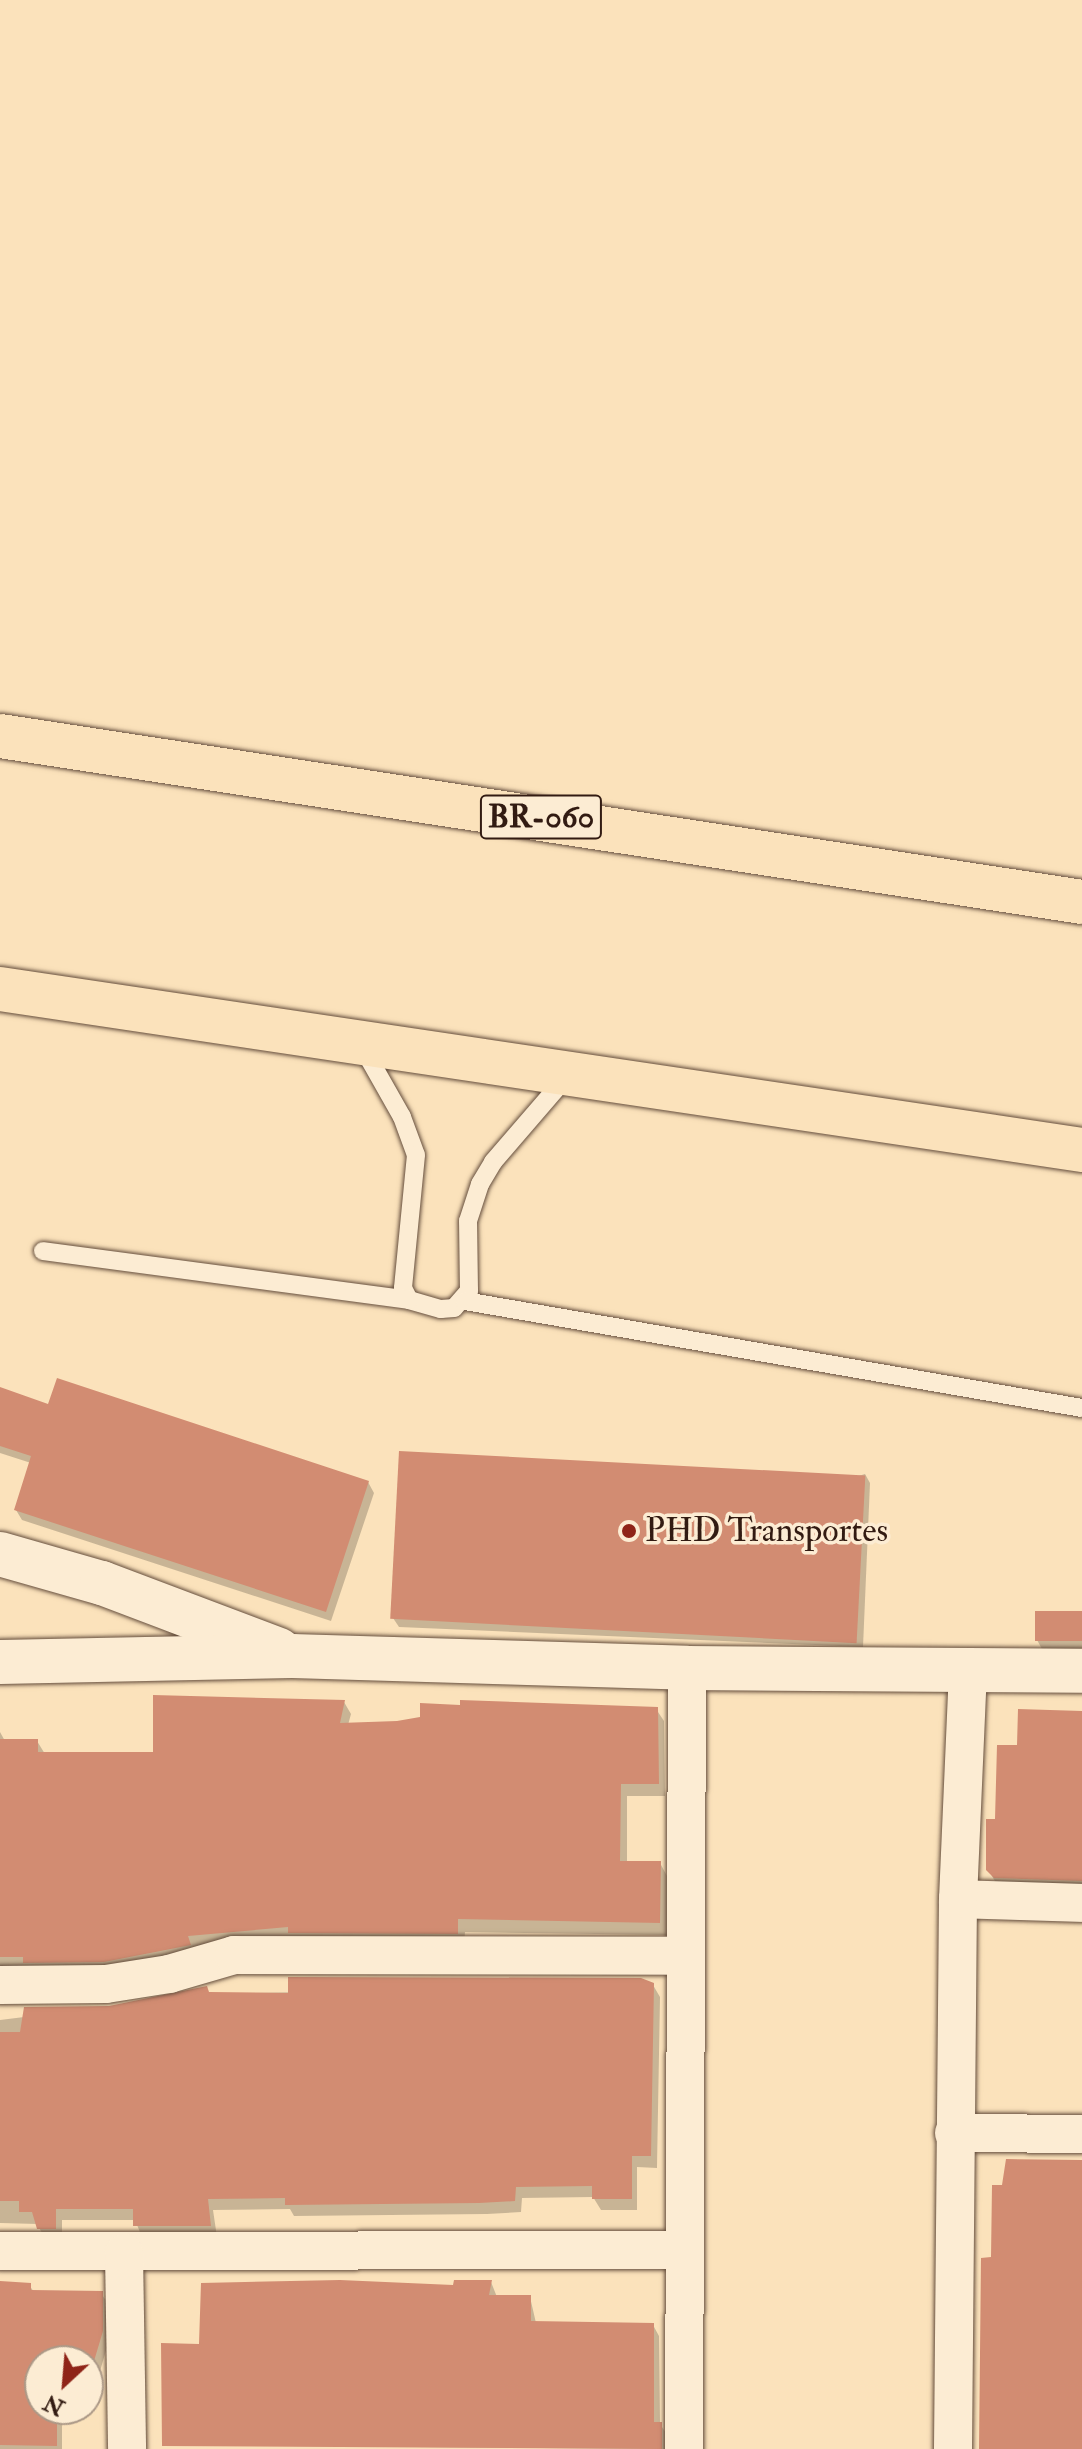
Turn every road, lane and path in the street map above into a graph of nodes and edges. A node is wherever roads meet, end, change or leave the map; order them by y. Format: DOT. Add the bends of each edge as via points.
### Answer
graph roads {
  1 [pos="0,736"];
  2 [pos="1082,902"];
  3 [pos="0,989"];
  4 [pos="360,1042"];
  5 [pos="570,1073"];
  6 [pos="1082,1150"];
  7 [pos="43,1251"];
  8 [pos="409,1300"];
  9 [pos="465,1301"];
  10 [pos="1082,1408"];
  11 [pos="0,1554"];
  12 [pos="292,1656"];
  13 [pos="0,1662"];
  14 [pos="687,1668"];
  15 [pos="968,1669"];
  16 [pos="1082,1671"];
  17 [pos="958,1899"];
  18 [pos="1082,1903"];
  19 [pos="683,1956"];
  20 [pos="0,1985"];
  21 [pos="954,2133"];
  22 [pos="1082,2134"];
  23 [pos="681,2250"];
  24 [pos="0,2251"];
  25 [pos="124,2253"];
  26 [pos="127,2449"];
  27 [pos="684,2449"];
  28 [pos="953,2449"];
  1 -- 2 [label="highway, BR-060"];
  3 -- 4 [label="highway"];
  4 -- 5 [label="highway"];
  4 -- 8 [label="lane" via="413,1142 417,1176 403,1288"];
  5 -- 6 [label="highway"];
  5 -- 9 [label="lane" via="480,1184 468,1221"];
  7 -- 8 [label="lane"];
  8 -- 9 [label="lane" via="441,1309"];
  9 -- 10 [label="lane"];
  11 -- 12 [label="street" via="212,1621"];
  12 -- 13 [label="street"];
  12 -- 14 [label="street"];
  14 -- 15 [label="street"];
  14 -- 19 [label="street"];
  15 -- 16 [label="street"];
  15 -- 17 [label="street"];
  17 -- 18 [label="street"];
  17 -- 21 [label="street"];
  19 -- 20 [label="street" via="234,1955 169,1974 106,1984"];
  19 -- 23 [label="street"];
  21 -- 22 [label="street"];
  21 -- 28 [label="street"];
  23 -- 25 [label="street"];
  23 -- 27 [label="street"];
  24 -- 25 [label="street"];
  25 -- 26 [label="street"];
}
